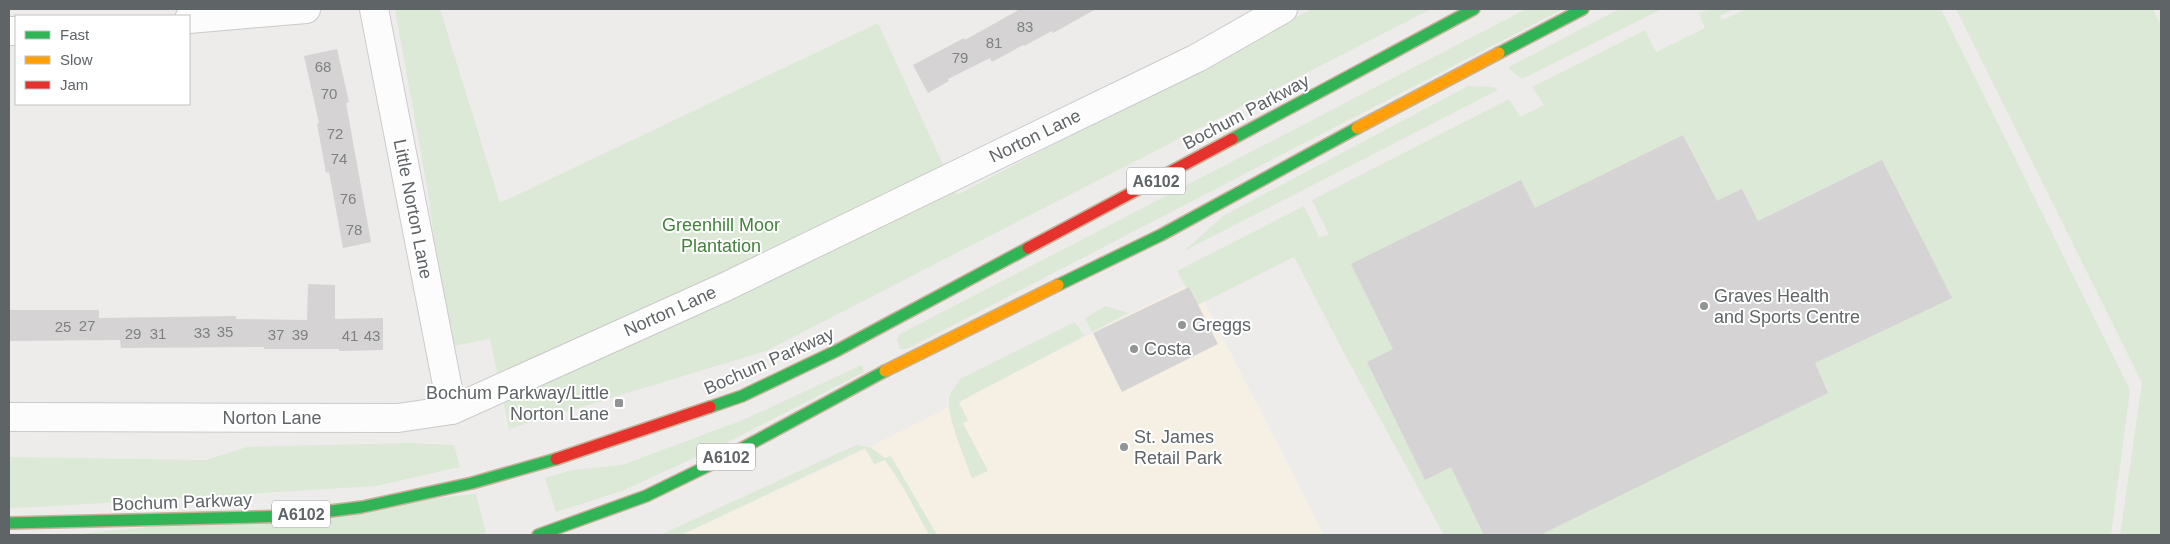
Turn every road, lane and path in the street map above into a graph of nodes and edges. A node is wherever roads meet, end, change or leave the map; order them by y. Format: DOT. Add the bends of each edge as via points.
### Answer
graph roads {
  1 [pos="306,9"];
  2 [pos="374,9"];
  3 [pos="1283,9"];
  4 [pos="1474,9"];
  5 [pos="1584,9"];
  6 [pos="190,19"];
  7 [pos="452,410"];
  8 [pos="9,417"];
  9 [pos="9,524"];
  10 [pos="538,535"];
  1 -- 6 [label="street"];
  2 -- 7 [label="street, Little Norton Lane"];
  3 -- 7 [label="street, Norton Lane" via="1197,58 738,280"];
  4 -- 9 [label="highway, Bochum Parkway / A6102" via="836,351 742,396 621,439 489,479 362,506 282,516"];
  5 -- 10 [label="highway, A6102" via="1161,234 896,364 724,458 646,496"];
  7 -- 8 [label="street, Norton Lane" via="398,418"];
}
